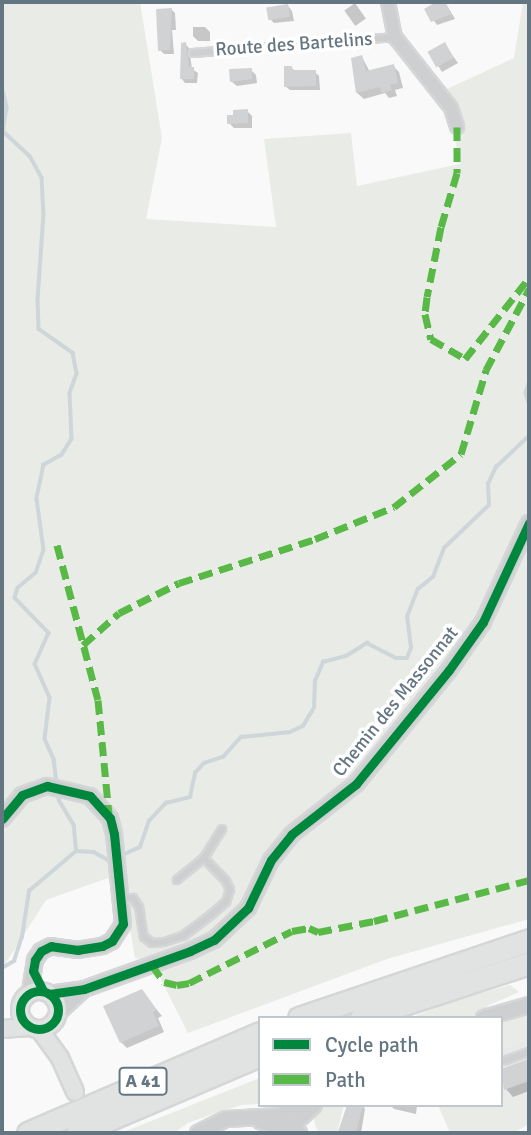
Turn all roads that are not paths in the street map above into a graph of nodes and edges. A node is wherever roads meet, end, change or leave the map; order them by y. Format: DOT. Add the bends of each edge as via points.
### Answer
graph roads {
  1 [pos="388,2"];
  2 [pos="395,37"];
  3 [pos="193,53"];
  4 [pos="457,127"];
  5 [pos="529,523"];
  6 [pos="2,819"];
  7 [pos="222,830"];
  8 [pos="204,858"];
  9 [pos="177,880"];
  10 [pos="121,898"];
  11 [pos="529,940"];
  12 [pos="529,963"];
  13 [pos="84,989"];
  14 [pos="41,992"];
  15 [pos="529,1005"];
  16 [pos="20,1008"];
  17 [pos="305,1016"];
  18 [pos="367,1016"];
  19 [pos="491,1016"];
  20 [pos="45,1023"];
  21 [pos="2,1027"];
  22 [pos="258,1034"];
  23 [pos="529,1052"];
  24 [pos="258,1056"];
  25 [pos="503,1061"];
  26 [pos="75,1092"];
  27 [pos="294,1107"];
  28 [pos="312,1107"];
  29 [pos="290,1125"];
  30 [pos="28,1133"];
  31 [pos="78,1133"];
  32 [pos="198,1133"];
  33 [pos="308,1133"];
  1 -- 2 [label="street, Route des Bartelins"];
  2 -- 3 [label="lane, Route des Bartelins"];
  2 -- 4 [label="street, Route des Bartelins" via="451,108"];
  5 -- 13 [label="street, Chemin des Massonnat" via="483,622 449,670 356,784 292,834 271,860 248,908 214,940"];
  6 -- 10 [label="street" via="22,794 47,786 90,796 110,818"];
  7 -- 8 [label="lane"];
  8 -- 9 [label="lane"];
  8 -- 10 [label="lane" via="230,890 226,902 183,936 152,943 144,937 139,906 133,898"];
  10 -- 14 [label="street" via="123,924 113,941 78,950 51,946 35,960 33,971"];
  11 -- 17 [label="highway"];
  12 -- 18 [label="highway"];
  13 -- 14 [label="street, Chemin des Massonnat"];
  13 -- 20 [label="street, Chemin des Massonnat"];
  14 -- 16 [label="main road"];
  14 -- 20 [label="main road" via="56,1002"];
  15 -- 19 [label="street"];
  16 -- 20 [label="main road" via="21,1017"];
  16 -- 21 [label="main road"];
  20 -- 21 [label="main road"];
  20 -- 26 [label="main road"];
  22 -- 30 [label="highway, A 41"];
  23 -- 25 [label="lane"];
  24 -- 31 [label="highway, A 41"];
  27 -- 29 [label="street"];
  28 -- 29 [label="street"];
  29 -- 32 [label="street" via="226,1119"];
  29 -- 33 [label="street"];
}
